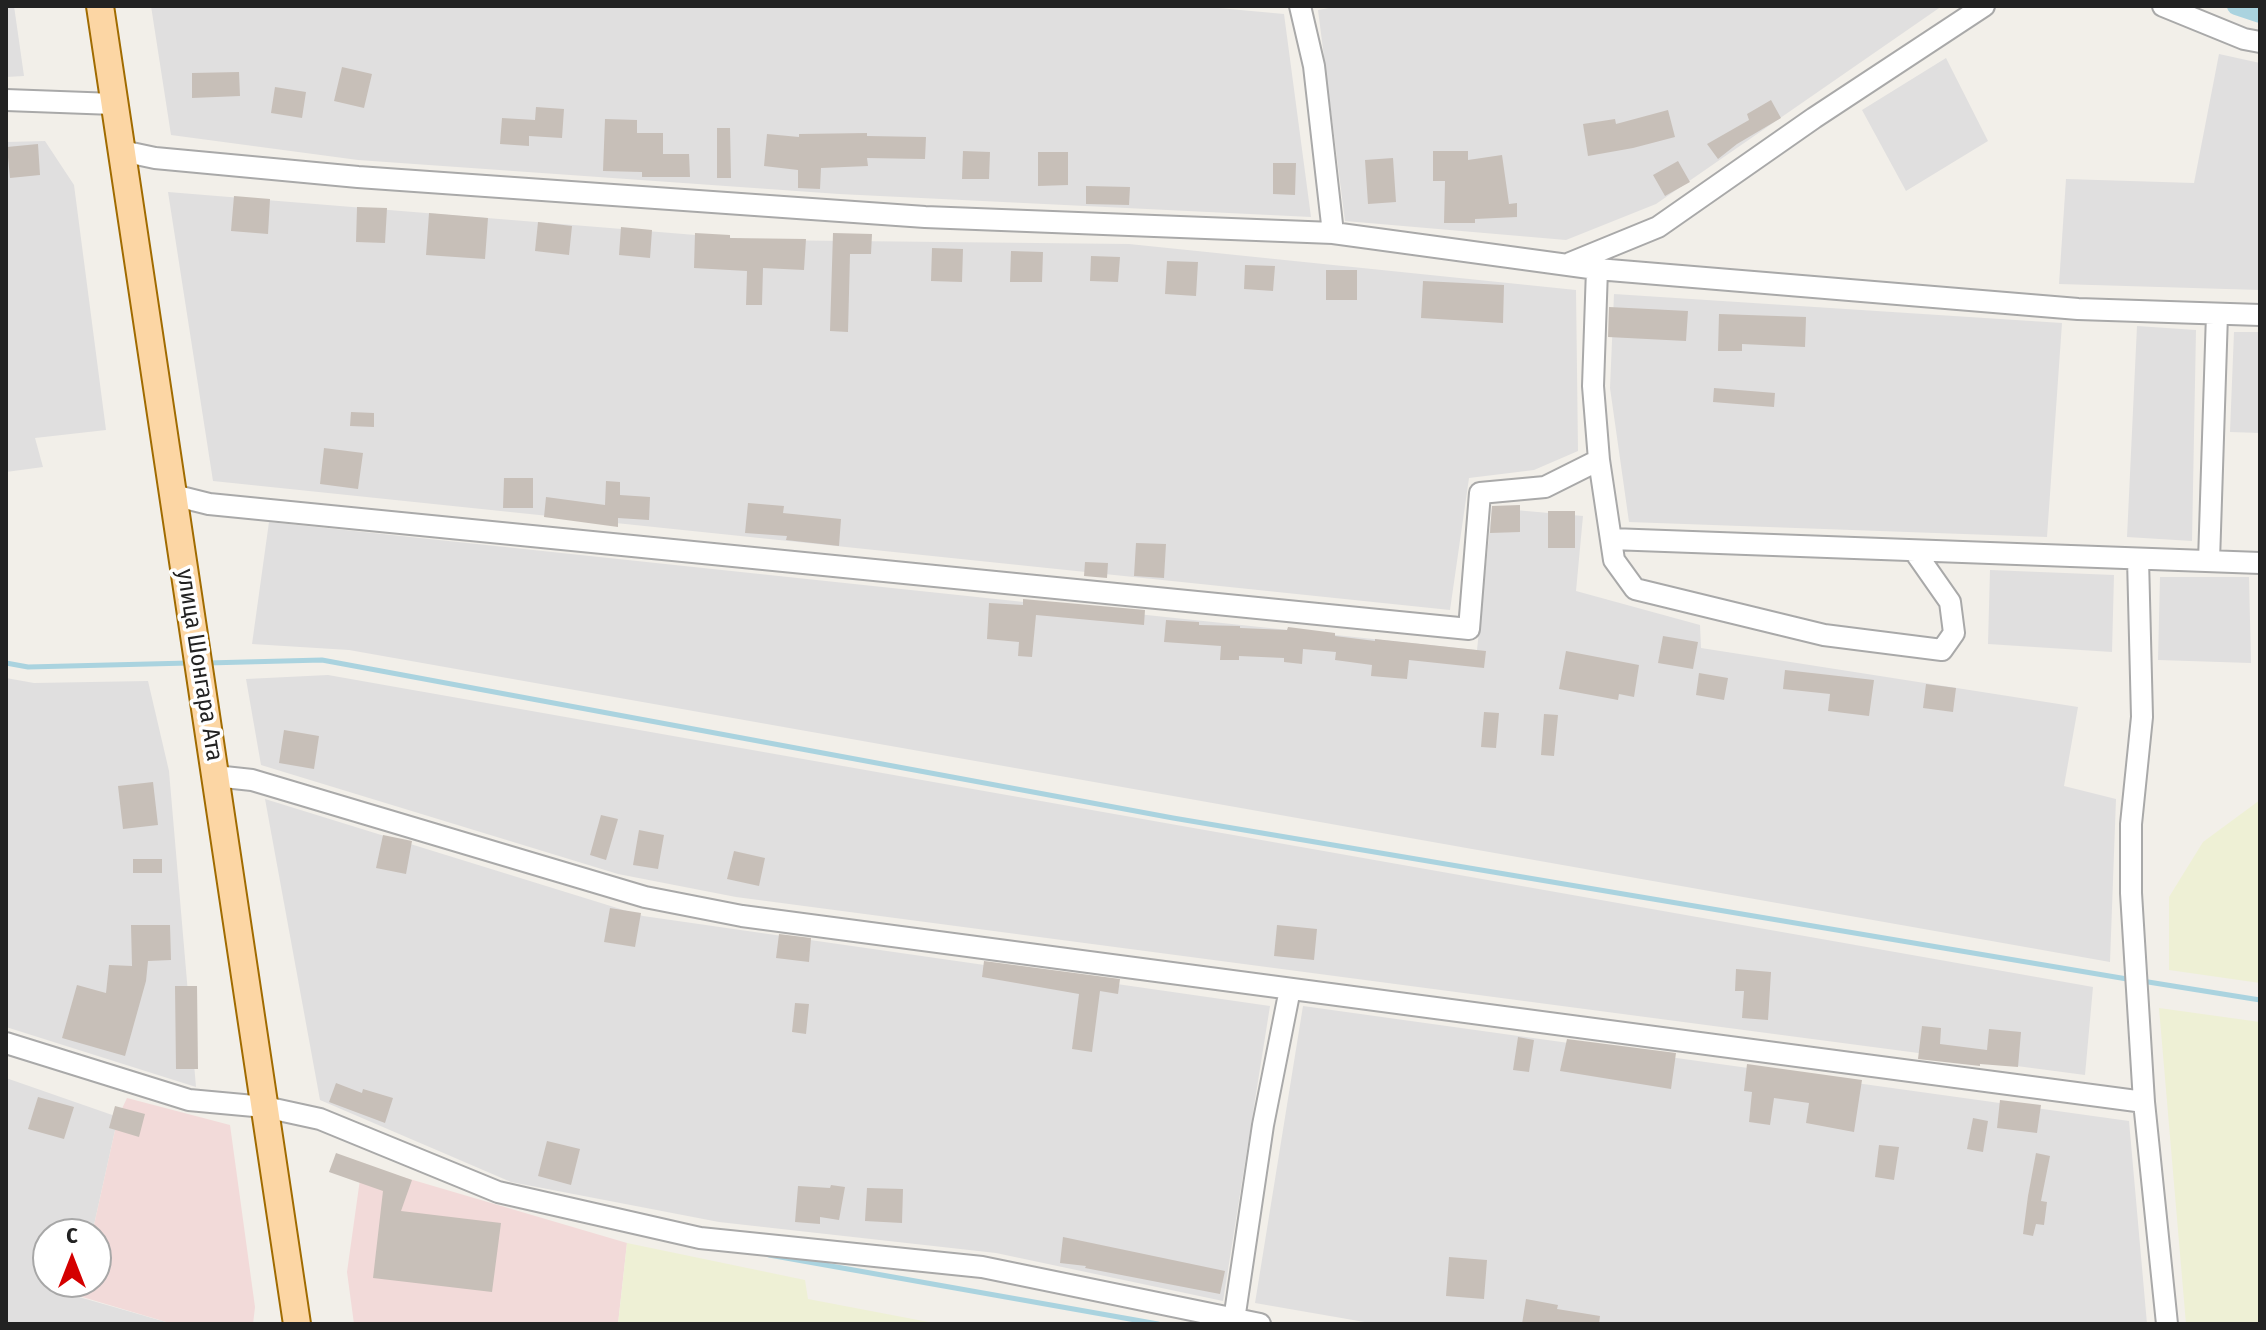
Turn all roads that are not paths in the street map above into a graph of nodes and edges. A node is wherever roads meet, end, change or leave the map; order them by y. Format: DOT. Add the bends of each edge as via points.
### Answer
graph roads {
  1 [pos="100,6"];
  2 [pos="1300,6"];
  3 [pos="1984,6"];
  4 [pos="2163,6"];
  5 [pos="2260,42"];
  6 [pos="6,100"];
  7 [pos="114,104"];
  8 [pos="122,151"];
  9 [pos="1333,233"];
  10 [pos="1566,265"];
  11 [pos="1597,269"];
  12 [pos="2217,314"];
  13 [pos="2260,315"];
  14 [pos="1599,460"];
  15 [pos="173,495"];
  16 [pos="1611,539"];
  17 [pos="1915,552"];
  18 [pos="2138,559"];
  19 [pos="2209,561"];
  20 [pos="2260,563"];
  21 [pos="215,776"];
  22 [pos="1290,989"];
  23 [pos="6,1043"];
  24 [pos="2144,1102"];
  25 [pos="265,1107"];
  26 [pos="1234,1320"];
  27 [pos="297,1324"];
  28 [pos="1260,1324"];
  29 [pos="2167,1324"];
  1 -- 7 [label="main road, улица Шонгара Ата"];
  2 -- 9 [label="street" via="1314,66"];
  3 -- 10 [label="street" via="1658,227"];
  4 -- 5 [label="street"];
  6 -- 7 [label="street"];
  7 -- 8 [label="main road, улица Шонгара Ата"];
  8 -- 9 [label="street" via="358,177 909,216"];
  8 -- 15 [label="main road, улица Шонгара Ата"];
  9 -- 10 [label="street"];
  10 -- 11 [label="street"];
  11 -- 12 [label="street" via="2078,309"];
  11 -- 14 [label="street" via="1593,386"];
  12 -- 13 [label="street"];
  12 -- 19 [label="street"];
  14 -- 15 [label="street" via="1545,487 1480,493 1469,629 209,504"];
  14 -- 16 [label="street"];
  15 -- 21 [label="main road, улица Шонгара Ата"];
  16 -- 17 [label="street"];
  16 -- 17 [label="street" via="1614,560 1635,589 1824,635 1942,650 1954,633 1950,602"];
  17 -- 18 [label="street"];
  18 -- 19 [label="street"];
  18 -- 24 [label="street" via="2142,717 2131,824 2131,893"];
  19 -- 20 [label="street"];
  21 -- 22 [label="street" via="252,780 645,897 742,916"];
  21 -- 25 [label="main road, улица Шонгара Ата"];
  22 -- 24 [label="street"];
  22 -- 26 [label="street"];
  23 -- 25 [label="street" via="189,1100"];
  24 -- 29 [label="street"];
  25 -- 26 [label="street" via="320,1119 498,1192 700,1238 982,1267"];
  25 -- 27 [label="main road, улица Шонгара Ата"];
  26 -- 28 [label="street"];
}
